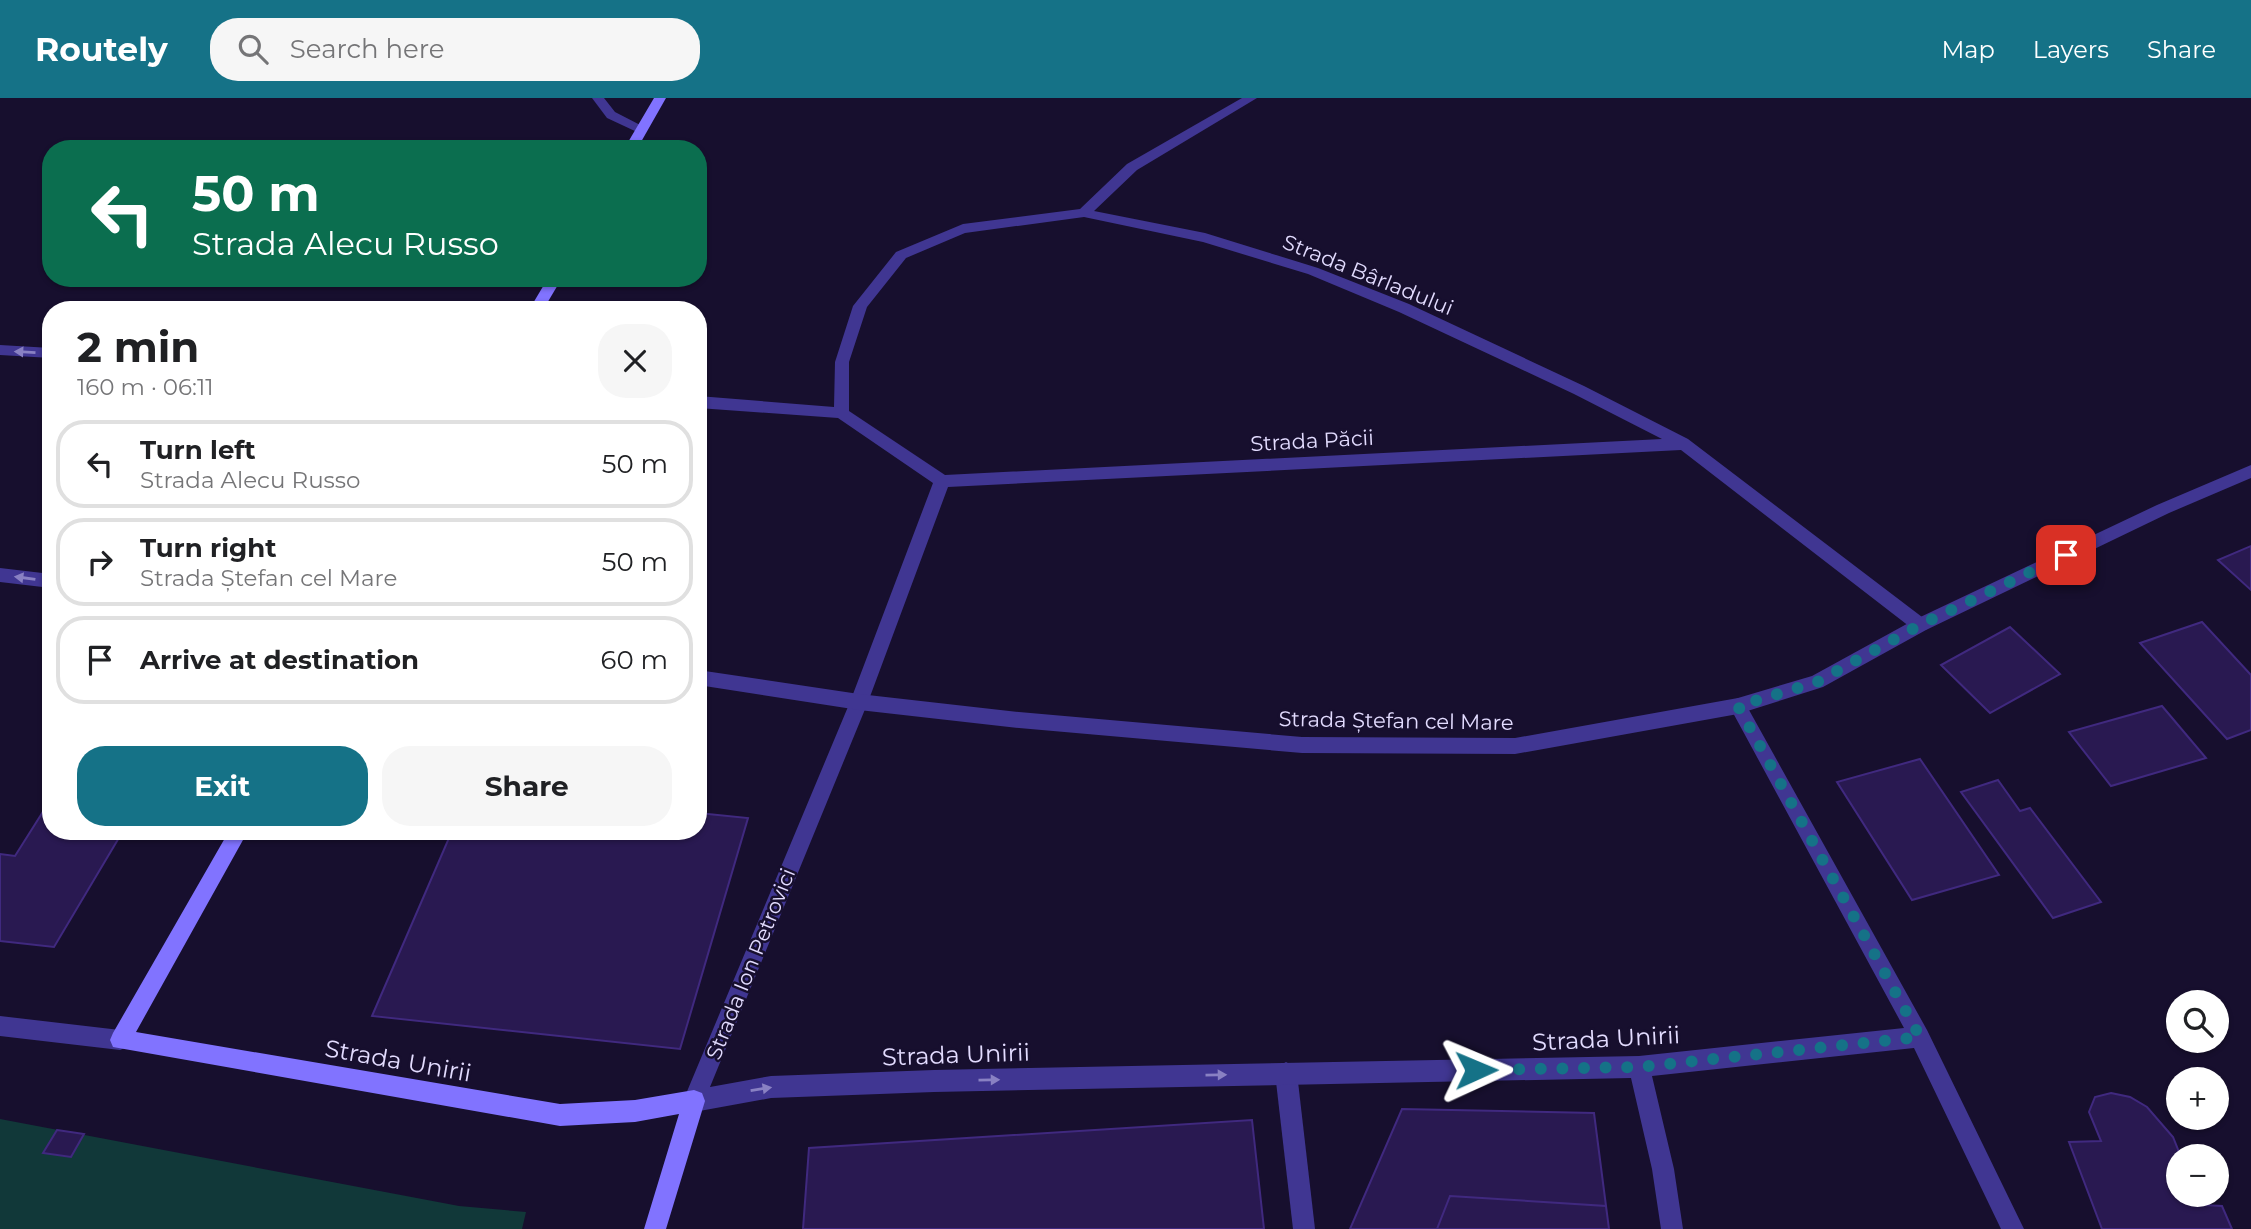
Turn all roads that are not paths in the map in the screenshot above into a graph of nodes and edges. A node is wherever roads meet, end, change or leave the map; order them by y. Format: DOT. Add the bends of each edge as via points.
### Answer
graph roads {
  1 [pos="598,98"];
  2 [pos="660,98"];
  3 [pos="1251,98"];
  4 [pos="642,129"];
  5 [pos="635,140"];
  6 [pos="1084,213"];
  7 [pos="0,350"];
  8 [pos="42,352"];
  9 [pos="707,403"];
  10 [pos="841,413"];
  11 [pos="1683,443"];
  12 [pos="2251,471"];
  13 [pos="943,481"];
  14 [pos="0,575"];
  15 [pos="42,580"];
  16 [pos="1920,625"];
  17 [pos="707,678"];
  18 [pos="859,702"];
  19 [pos="1738,706"];
  20 [pos="234,840"];
  21 [pos="0,1026"];
  22 [pos="1920,1037"];
  23 [pos="120,1040"];
  24 [pos="1639,1067"];
  25 [pos="1286,1073"];
  26 [pos="694,1101"];
  27 [pos="655,1229"];
  28 [pos="1304,1229"];
  29 [pos="1672,1229"];
  30 [pos="2013,1229"];
  1 -- 4 [label="street" via="611,115"];
  2 -- 4 [label="main road"];
  3 -- 6 [label="street" via="1132,167"];
  4 -- 5 [label="main road"];
  6 -- 10 [label="street, Strada Bârladului" via="964,229 901,255 860,306 842,362"];
  6 -- 11 [label="street, Strada Bârladului" via="1205,238 1313,271 1404,308"];
  8 -- 7 [label="street, one-way"];
  9 -- 10 [label="street"];
  10 -- 13 [label="street"];
  11 -- 13 [label="street, Strada Păcii"];
  11 -- 16 [label="street, Strada Bârladului"];
  12 -- 16 [label="street, Strada Ștefan cel Mare"];
  13 -- 18 [label="street, Strada Ion Petrovici"];
  15 -- 14 [label="street, one-way"];
  16 -- 19 [label="street, Strada Ștefan cel Mare" via="1817,682"];
  17 -- 18 [label="street, Strada Ștefan cel Mare"];
  18 -- 19 [label="street, Strada Ștefan cel Mare" via="1302,745 1488,746 1515,746"];
  18 -- 26 [label="street, Strada Ion Petrovici"];
  19 -- 22 [label="street"];
  20 -- 23 [label="main road"];
  21 -- 23 [label="street, Strada Unirii"];
  22 -- 24 [label="street, Strada Unirii"];
  22 -- 30 [label="street"];
  23 -- 26 [label="main road, Strada Unirii" via="560,1115 635,1111"];
  24 -- 25 [label="street, Strada Unirii"];
  24 -- 29 [label="street"];
  26 -- 25 [label="street, Strada Unirii, one-way" via="771,1087"];
  25 -- 28 [label="street"];
  26 -- 27 [label="main road, Strada Ion Petrovici"];
}
